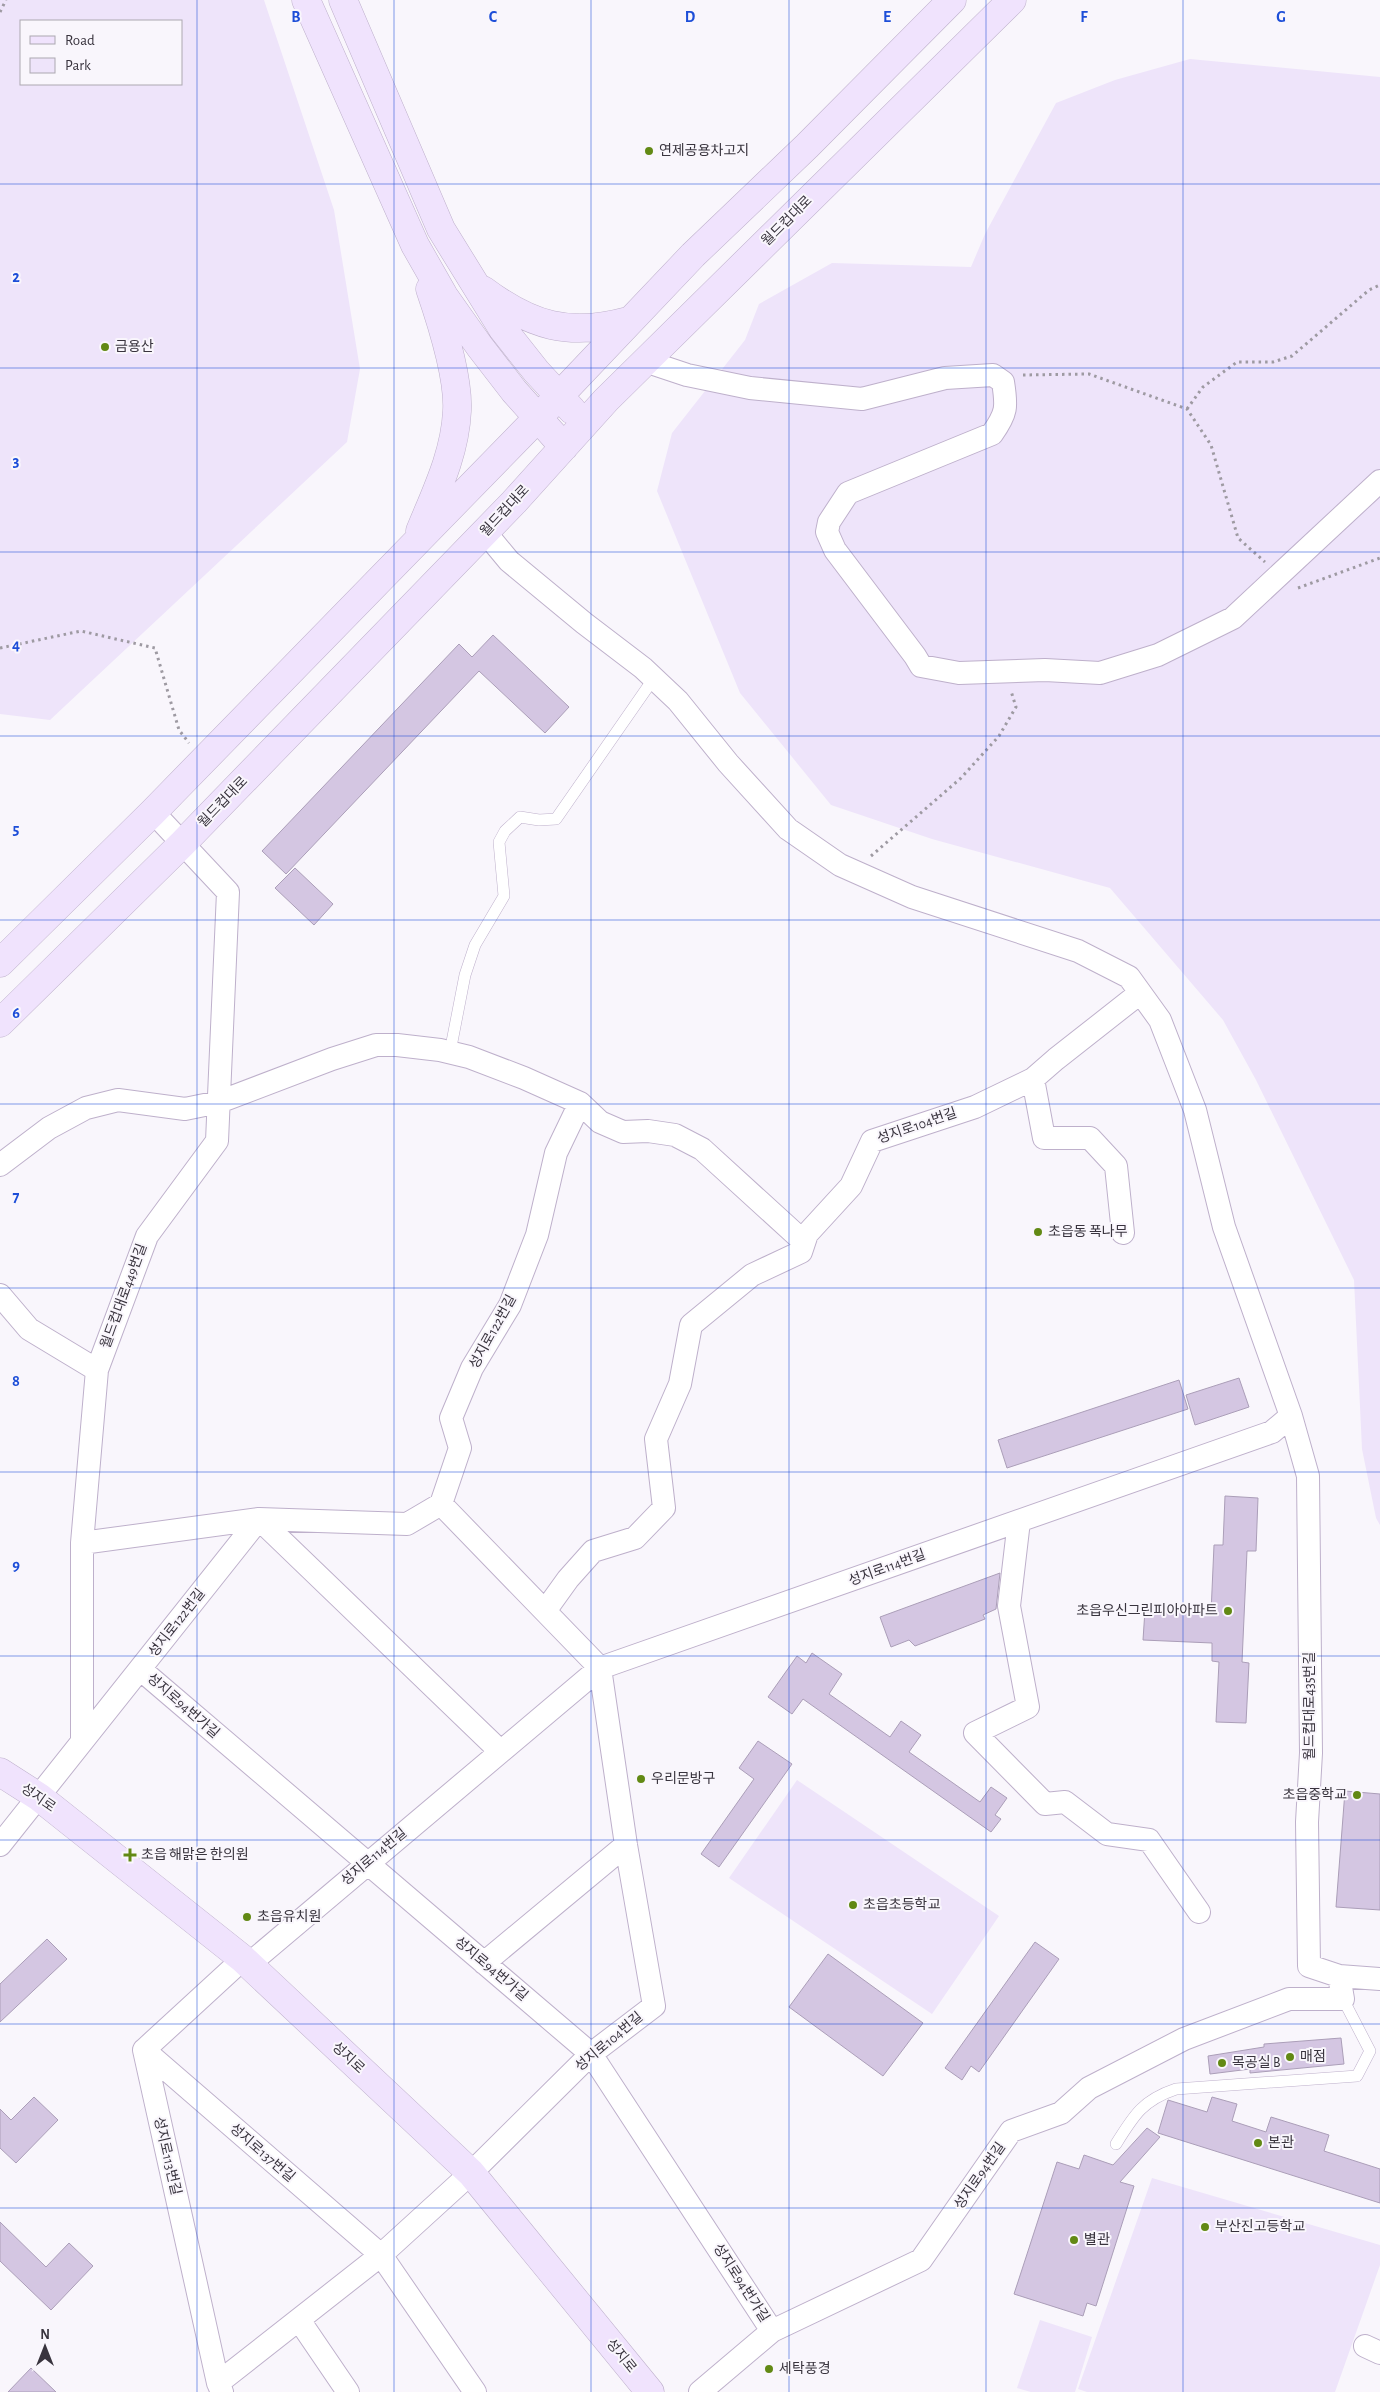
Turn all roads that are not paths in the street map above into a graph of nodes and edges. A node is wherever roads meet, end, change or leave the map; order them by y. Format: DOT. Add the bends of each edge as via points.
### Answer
graph roads {
  1 [pos="306,0"];
  2 [pos="343,0"];
  3 [pos="952,0"];
  4 [pos="1012,0"];
  5 [pos="415,245"];
  6 [pos="472,282"];
  7 [pos="628,321"];
  8 [pos="645,361"];
  9 [pos="559,396"];
  10 [pos="537,418"];
  11 [pos="585,424"];
  12 [pos="564,447"];
  13 [pos="1380,481"];
  14 [pos="486,532"];
  15 [pos="414,545"];
  16 [pos="654,678"];
  17 [pos="153,812"];
  18 [pos="182,844"];
  19 [pos="0,963"];
  20 [pos="1140,993"];
  21 [pos="0,1024"];
  22 [pos="450,1052"];
  23 [pos="1033,1079"];
  24 [pos="219,1102"];
  25 [pos="580,1103"];
  26 [pos="0,1165"];
  27 [pos="1123,1234"];
  28 [pos="804,1242"];
  29 [pos="0,1295"];
  30 [pos="97,1370"];
  31 [pos="1291,1416"];
  32 [pos="441,1504"];
  33 [pos="259,1519"];
  34 [pos="1019,1521"];
  35 [pos="82,1543"];
  36 [pos="545,1611"];
  37 [pos="600,1668"];
  38 [pos="140,1669"];
  39 [pos="82,1741"];
  40 [pos="500,1751"];
  41 [pos="0,1772"];
  42 [pos="39,1797"];
  43 [pos="0,1845"];
  44 [pos="626,1845"];
  45 [pos="366,1863"];
  46 [pos="1199,1912"];
  47 [pos="246,1962"];
  48 [pos="484,1963"];
  49 [pos="1339,1976"];
  50 [pos="1380,1979"];
  51 [pos="1342,1999"];
  52 [pos="144,2050"];
  53 [pos="591,2054"];
  54 [pos="1116,2144"];
  55 [pos="471,2173"];
  56 [pos="382,2255"];
  57 [pos="299,2320"];
  58 [pos="772,2331"];
  59 [pos="220,2387"];
  60 [pos="348,2392"];
  61 [pos="475,2392"];
  62 [pos="650,2392"];
  63 [pos="700,2392"];
  1 -- 5 [label="main road"];
  2 -- 6 [label="main road" via="441,229"];
  3 -- 7 [label="main road"];
  4 -- 8 [label="main road, 월드컵대로"];
  5 -- 10 [label="main road" via="444,296"];
  5 -- 15 [label="main road" via="446,345 457,410 445,469"];
  6 -- 7 [label="main road" via="529,319 554,326 584,328"];
  6 -- 9 [label="main road" via="502,328"];
  7 -- 9 [label="main road"];
  8 -- 11 [label="main road, 월드컵대로"];
  8 -- 13 [label="street" via="686,375 750,388 862,399 945,378 993,375 1003,382 1007,407 992,434 848,493 829,522 827,532 835,550 921,666 958,673 1045,670 1100,673 1158,655 1233,618"];
  9 -- 10 [label="main road"];
  9 -- 11 [label="main road"];
  10 -- 12 [label="main road"];
  10 -- 15 [label="main road"];
  11 -- 12 [label="main road, 월드컵대로"];
  12 -- 14 [label="main road, 월드컵대로"];
  14 -- 16 [label="street" via="509,561"];
  14 -- 18 [label="main road, 월드컵대로"];
  15 -- 17 [label="main road"];
  16 -- 20 [label="street" via="678,701 788,829 840,865 912,897 1078,951 1128,977"];
  16 -- 22 [label="lane" via="556,819 520,817 505,831 499,842 504,896 475,945 464,975"];
  17 -- 18 [label="street, 월드컵대로449번길"];
  17 -- 19 [label="main road"];
  18 -- 21 [label="main road, 월드컵대로"];
  18 -- 24 [label="street, 월드컵대로449번길" via="228,892"];
  20 -- 23 [label="street, 성지로104번길"];
  20 -- 31 [label="street" via="1160,1020 1195,1110 1224,1228"];
  22 -- 24 [label="street" via="397,1044 376,1045"];
  22 -- 25 [label="street" via="524,1078"];
  23 -- 27 [label="street" via="1044,1138 1090,1138 1116,1166"];
  23 -- 28 [label="street, 성지로104번길" via="975,1107 872,1141 851,1186 807,1234"];
  24 -- 26 [label="street" via="185,1109 118,1100 86,1108 49,1128"];
  24 -- 30 [label="street, 월드컵대로449번길" via="217,1141 147,1236"];
  25 -- 28 [label="street" via="600,1122 623,1132 675,1135 702,1149"];
  25 -- 32 [label="street, 성지로122번길" via="556,1153 537,1235 510,1304 472,1368 451,1418 460,1448"];
  28 -- 36 [label="street, 성지로104번길" via="801,1252 752,1275 692,1325 680,1384 656,1439 664,1508 635,1538 593,1552"];
  29 -- 30 [label="street" via="29,1329"];
  30 -- 35 [label="street, 월드컵대로449번길"];
  31 -- 34 [label="street, 성지로114번길" via="1272,1432"];
  31 -- 49 [label="street, 월드컵대로435번길" via="1308,1476 1312,1754 1306,1822 1309,1966"];
  32 -- 33 [label="street" via="407,1524"];
  32 -- 36 [label="street"];
  33 -- 35 [label="street"];
  33 -- 38 [label="street, 성지로122번길"];
  33 -- 40 [label="street"];
  34 -- 37 [label="street, 성지로114번길"];
  34 -- 46 [label="street" via="1009,1606 1028,1707 975,1733 1046,1804 1065,1802 1107,1834 1150,1840"];
  35 -- 39 [label="street, 월드컵대로449번길"];
  36 -- 37 [label="street"];
  37 -- 40 [label="street, 성지로114번길"];
  37 -- 44 [label="street, 성지로104번길"];
  38 -- 39 [label="street, 성지로122번길"];
  38 -- 45 [label="street, 성지로94번가길"];
  39 -- 42 [label="street, 성지로122번길"];
  40 -- 45 [label="street, 성지로114번길"];
  41 -- 42 [label="main road, 성지로"];
  42 -- 43 [label="street, 성지로122번길"];
  42 -- 47 [label="main road, 성지로"];
  44 -- 48 [label="street"];
  44 -- 53 [label="street, 성지로104번길" via="654,2006"];
  45 -- 47 [label="street, 성지로114번길"];
  45 -- 48 [label="street, 성지로94번가길"];
  47 -- 52 [label="street"];
  47 -- 55 [label="main road, 성지로"];
  48 -- 53 [label="street, 성지로94번가길"];
  49 -- 50 [label="street"];
  49 -- 51 [label="street"];
  51 -- 54 [label="lane" via="1370,2051 1357,2076 1176,2089 1156,2096 1133,2116"];
  51 -- 58 [label="street, 성지로94번길" via="1290,1999 1184,2039 1089,2088 1061,2113 1011,2131 921,2260"];
  52 -- 56 [label="street, 성지로137번길"];
  52 -- 59 [label="street, 성지로113번길"];
  53 -- 55 [label="street, 성지로104번길"];
  53 -- 58 [label="street, 성지로94번가길"];
  55 -- 56 [label="street, 성지로104번길"];
  55 -- 62 [label="main road, 성지로"];
  56 -- 57 [label="street"];
  56 -- 61 [label="street, 성지로137번길"];
  57 -- 59 [label="street"];
  57 -- 60 [label="street"];
  58 -- 63 [label="street, 성지로94번길"];
}
